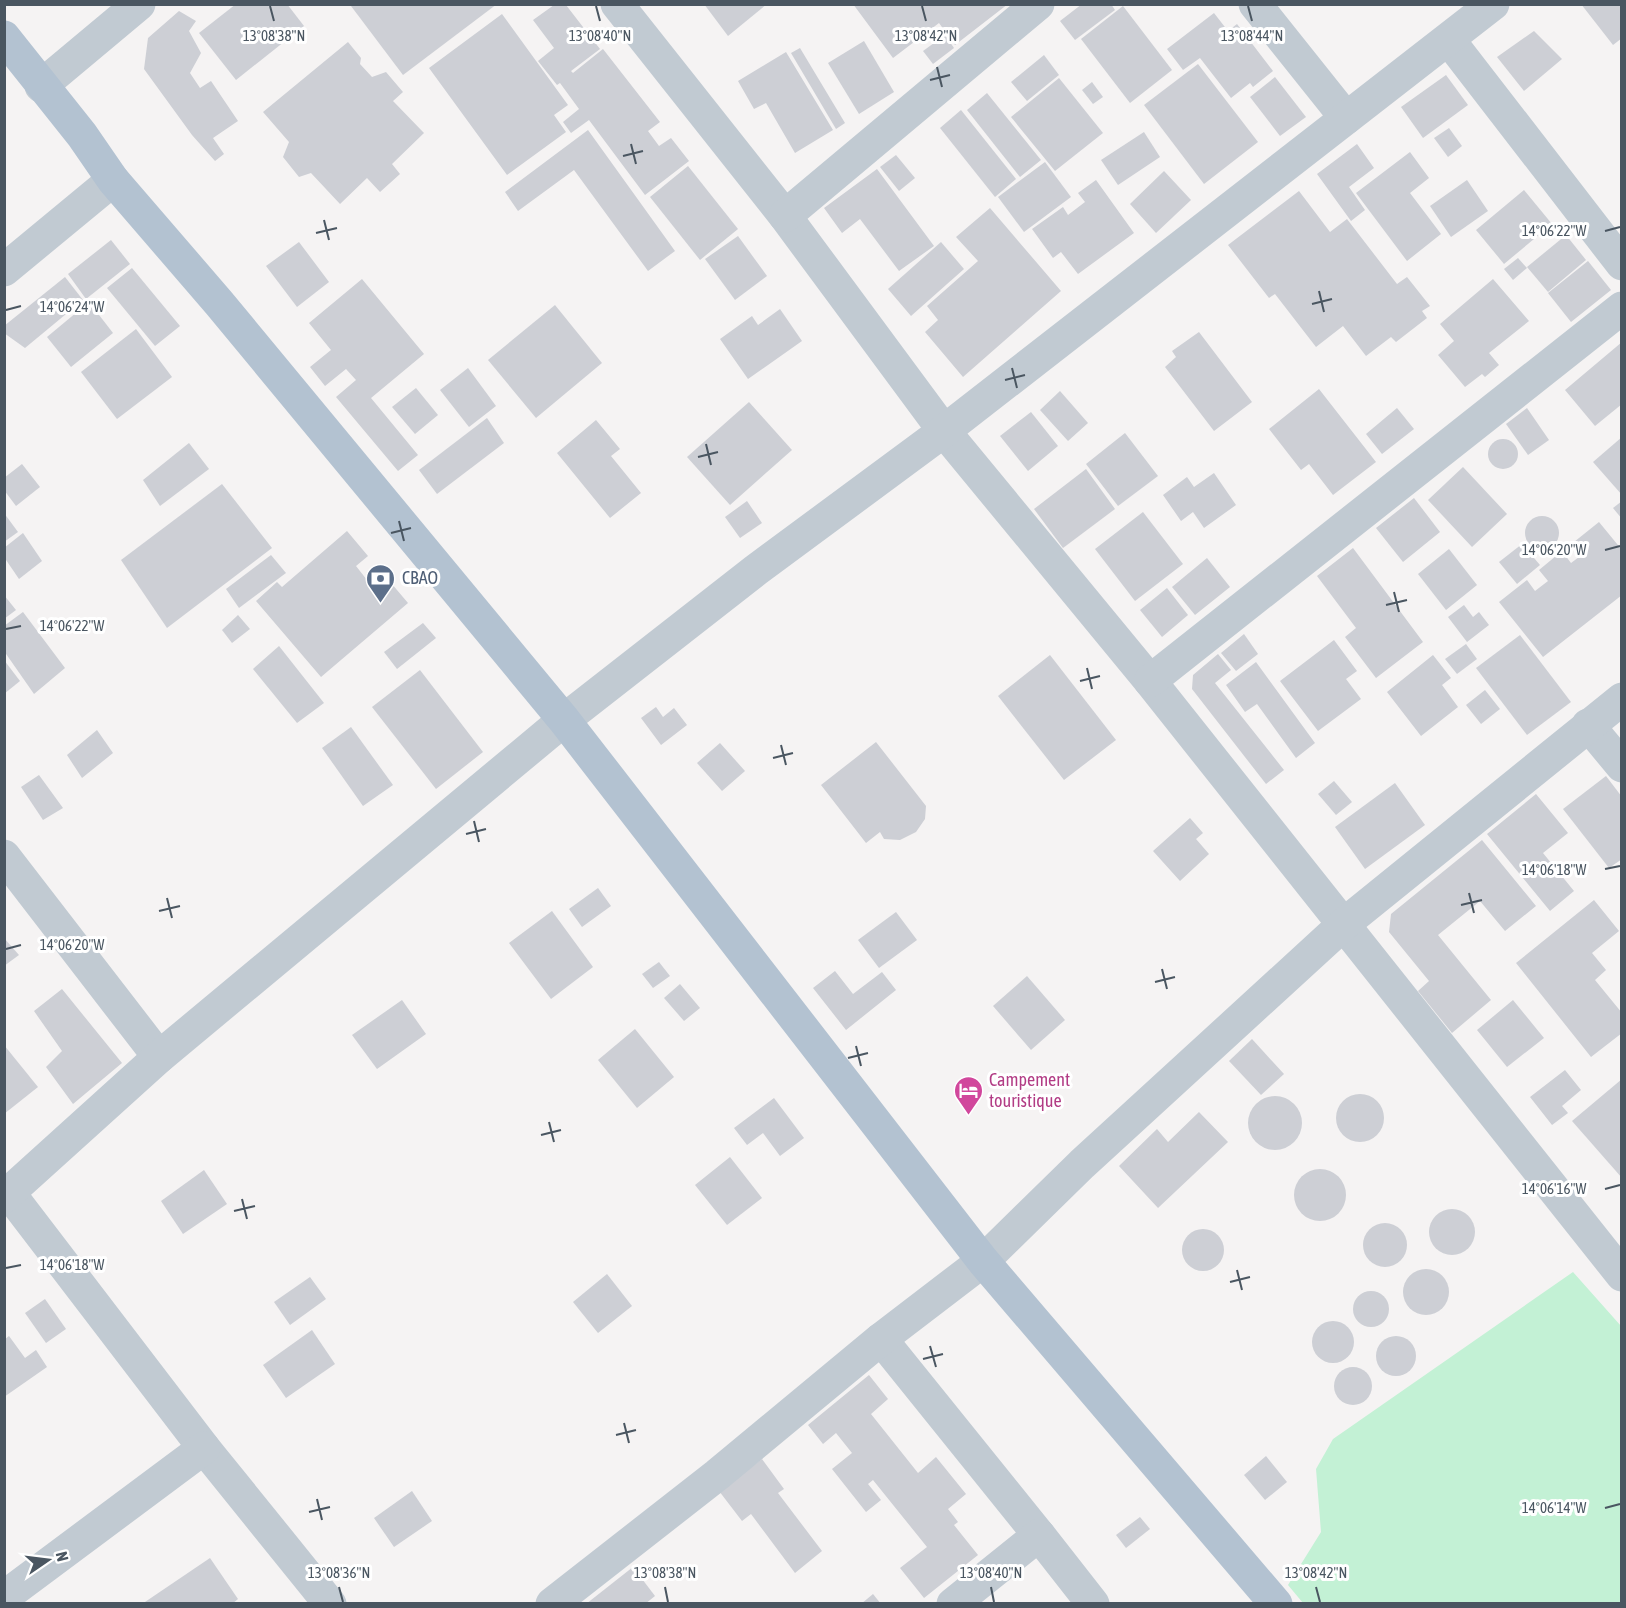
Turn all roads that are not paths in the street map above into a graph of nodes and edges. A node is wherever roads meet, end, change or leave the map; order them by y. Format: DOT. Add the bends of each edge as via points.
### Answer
graph roads {
  1 [pos="138,4"];
  2 [pos="617,4"];
  3 [pos="1038,4"];
  4 [pos="1255,4"];
  5 [pos="1492,4"];
  6 [pos="4,38"];
  7 [pos="1449,40"];
  8 [pos="41,86"];
  9 [pos="1346,118"];
  10 [pos="113,180"];
  11 [pos="785,216"];
  12 [pos="1622,264"];
  13 [pos="4,270"];
  14 [pos="1622,308"];
  15 [pos="944,431"];
  16 [pos="1150,681"];
  17 [pos="1622,699"];
  18 [pos="564,720"];
  19 [pos="1588,725"];
  20 [pos="1622,766"];
  21 [pos="4,856"];
  22 [pos="1344,924"];
  23 [pos="159,1057"];
  24 [pos="7,1195"];
  25 [pos="983,1261"];
  26 [pos="1622,1275"];
  27 [pos="882,1339"];
  28 [pos="204,1448"];
  29 [pos="1039,1535"];
  30 [pos="4,1597"];
  31 [pos="330,1604"];
  32 [pos="552,1604"];
  33 [pos="953,1604"];
  34 [pos="1093,1604"];
  35 [pos="1276,1604"];
  1 -- 8 [label="street"];
  2 -- 11 [label="street"];
  3 -- 11 [label="street"];
  4 -- 9 [label="street"];
  5 -- 7 [label="street"];
  6 -- 8 [label="main road"];
  7 -- 9 [label="street"];
  7 -- 12 [label="street"];
  8 -- 10 [label="main road"];
  9 -- 15 [label="street"];
  10 -- 13 [label="street"];
  10 -- 18 [label="main road"];
  11 -- 15 [label="street"];
  14 -- 16 [label="street"];
  15 -- 16 [label="street"];
  15 -- 18 [label="street" via="756,570"];
  16 -- 22 [label="street"];
  17 -- 19 [label="street"];
  18 -- 23 [label="street"];
  18 -- 25 [label="main road"];
  19 -- 20 [label="street"];
  19 -- 22 [label="street"];
  21 -- 23 [label="street"];
  22 -- 25 [label="street"];
  22 -- 26 [label="street"];
  23 -- 24 [label="street"];
  24 -- 28 [label="street"];
  25 -- 27 [label="street"];
  25 -- 35 [label="main road"];
  27 -- 29 [label="street"];
  27 -- 32 [label="street"];
  28 -- 30 [label="street"];
  28 -- 31 [label="street"];
  29 -- 33 [label="street"];
  29 -- 34 [label="street"];
}
